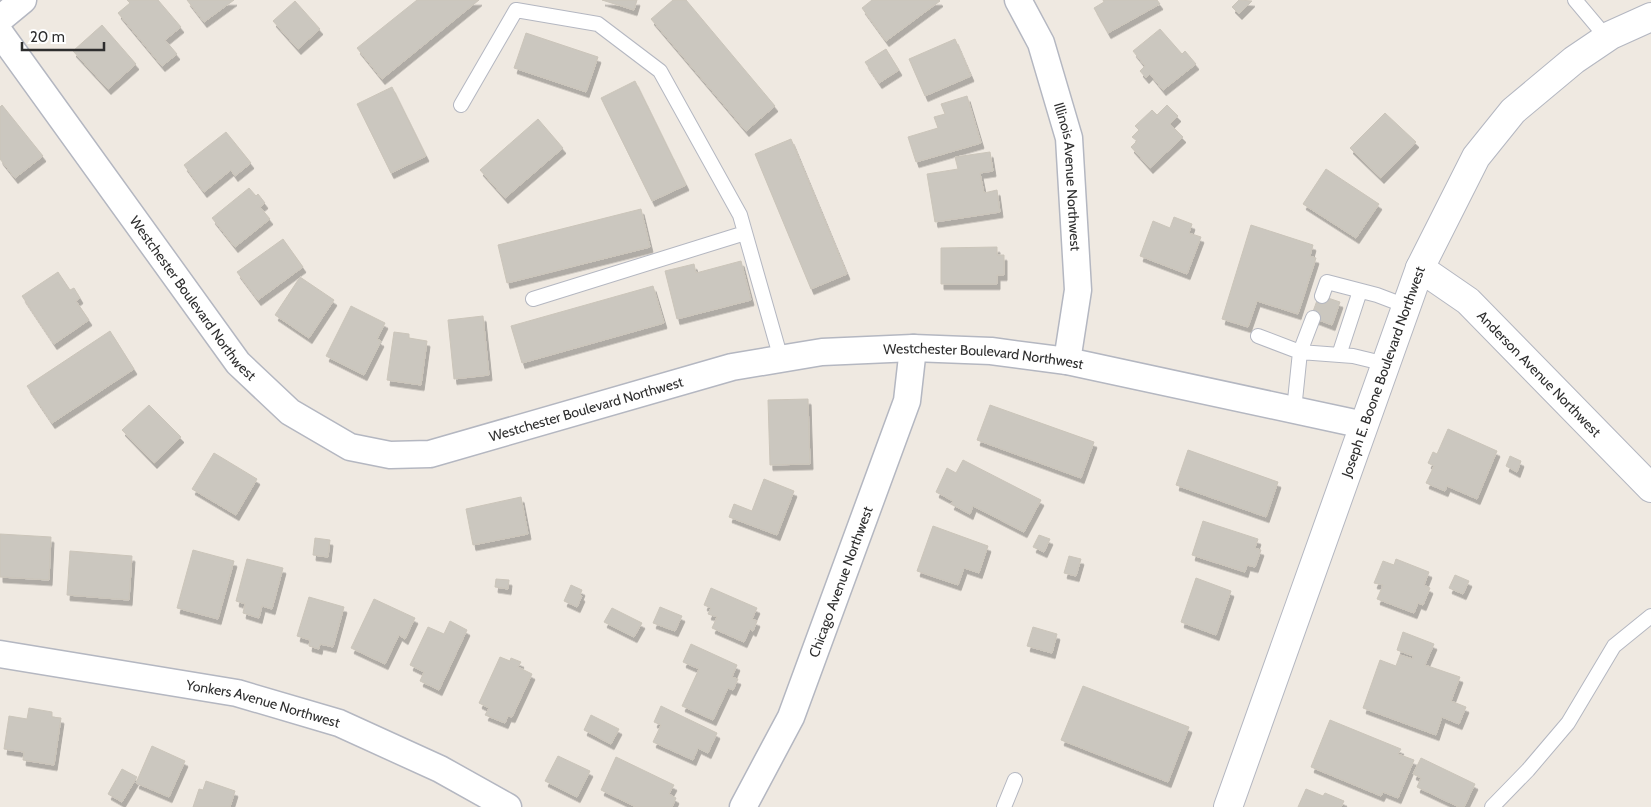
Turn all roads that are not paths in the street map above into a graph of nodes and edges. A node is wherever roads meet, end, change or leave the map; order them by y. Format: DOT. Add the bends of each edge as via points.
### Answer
graph roads {
  1 [pos="23,0"];
  2 [pos="1018,0"];
  3 [pos="1575,0"];
  4 [pos="1651,17"];
  5 [pos="0,19"];
  6 [pos="0,33"];
  7 [pos="1607,38"];
  8 [pos="461,105"];
  9 [pos="745,233"];
  10 [pos="1420,268"];
  11 [pos="1360,291"];
  12 [pos="1322,296"];
  13 [pos="533,299"];
  14 [pos="1406,306"];
  15 [pos="1313,318"];
  16 [pos="1258,336"];
  17 [pos="913,348"];
  18 [pos="1300,352"];
  19 [pos="1339,355"];
  20 [pos="781,359"];
  21 [pos="1067,361"];
  22 [pos="1386,364"];
  23 [pos="1294,410"];
  24 [pos="1364,425"];
  25 [pos="1651,488"];
  26 [pos="1651,616"];
  27 [pos="0,654"];
  28 [pos="1015,780"];
  29 [pos="508,807"];
  30 [pos="743,807"];
  31 [pos="1004,807"];
  32 [pos="1228,807"];
  33 [pos="1492,807"];
  1 -- 5 [label="street"];
  2 -- 21 [label="street, Illinois Avenue Northwest" via="1041,43 1068,138 1078,290"];
  3 -- 7 [label="lane"];
  4 -- 7 [label="main road, Joseph E. Boone Boulevard Northwest"];
  6 -- 20 [label="street, Westchester Boulevard Northwest" via="238,363 290,412 350,447 390,455 430,454 732,367"];
  7 -- 10 [label="main road, Joseph E. Boone Boulevard Northwest" via="1574,60 1514,111 1476,157"];
  8 -- 9 [label="lane" via="516,10 598,24 660,71 740,215"];
  9 -- 13 [label="lane"];
  9 -- 20 [label="lane"];
  10 -- 14 [label="main road, Joseph E. Boone Boulevard Northwest"];
  10 -- 25 [label="main road, Anderson Avenue Northwest" via="1468,301"];
  11 -- 12 [label="lane" via="1327,282"];
  11 -- 14 [label="lane"];
  11 -- 19 [label="lane"];
  14 -- 22 [label="main road, Joseph E. Boone Boulevard Northwest"];
  15 -- 18 [label="lane"];
  16 -- 18 [label="lane"];
  17 -- 20 [label="street, Westchester Boulevard Northwest" via="822,352"];
  17 -- 21 [label="street, Westchester Boulevard Northwest" via="991,351"];
  17 -- 30 [label="street, Chicago Avenue Northwest" via="907,401 791,717"];
  18 -- 19 [label="lane"];
  18 -- 23 [label="lane"];
  19 -- 22 [label="lane"];
  21 -- 23 [label="street, Westchester Boulevard Northwest"];
  22 -- 24 [label="main road, Joseph E. Boone Boulevard Northwest"];
  23 -- 24 [label="street, Westchester Boulevard Northwest"];
  24 -- 32 [label="main road, Joseph E. Boone Boulevard Northwest"];
  26 -- 33 [label="lane" via="1614,646 1568,723"];
  27 -- 29 [label="street, Yonkers Avenue Northwest" via="237,694 338,723 440,769"];
  28 -- 31 [label="lane"];
}
